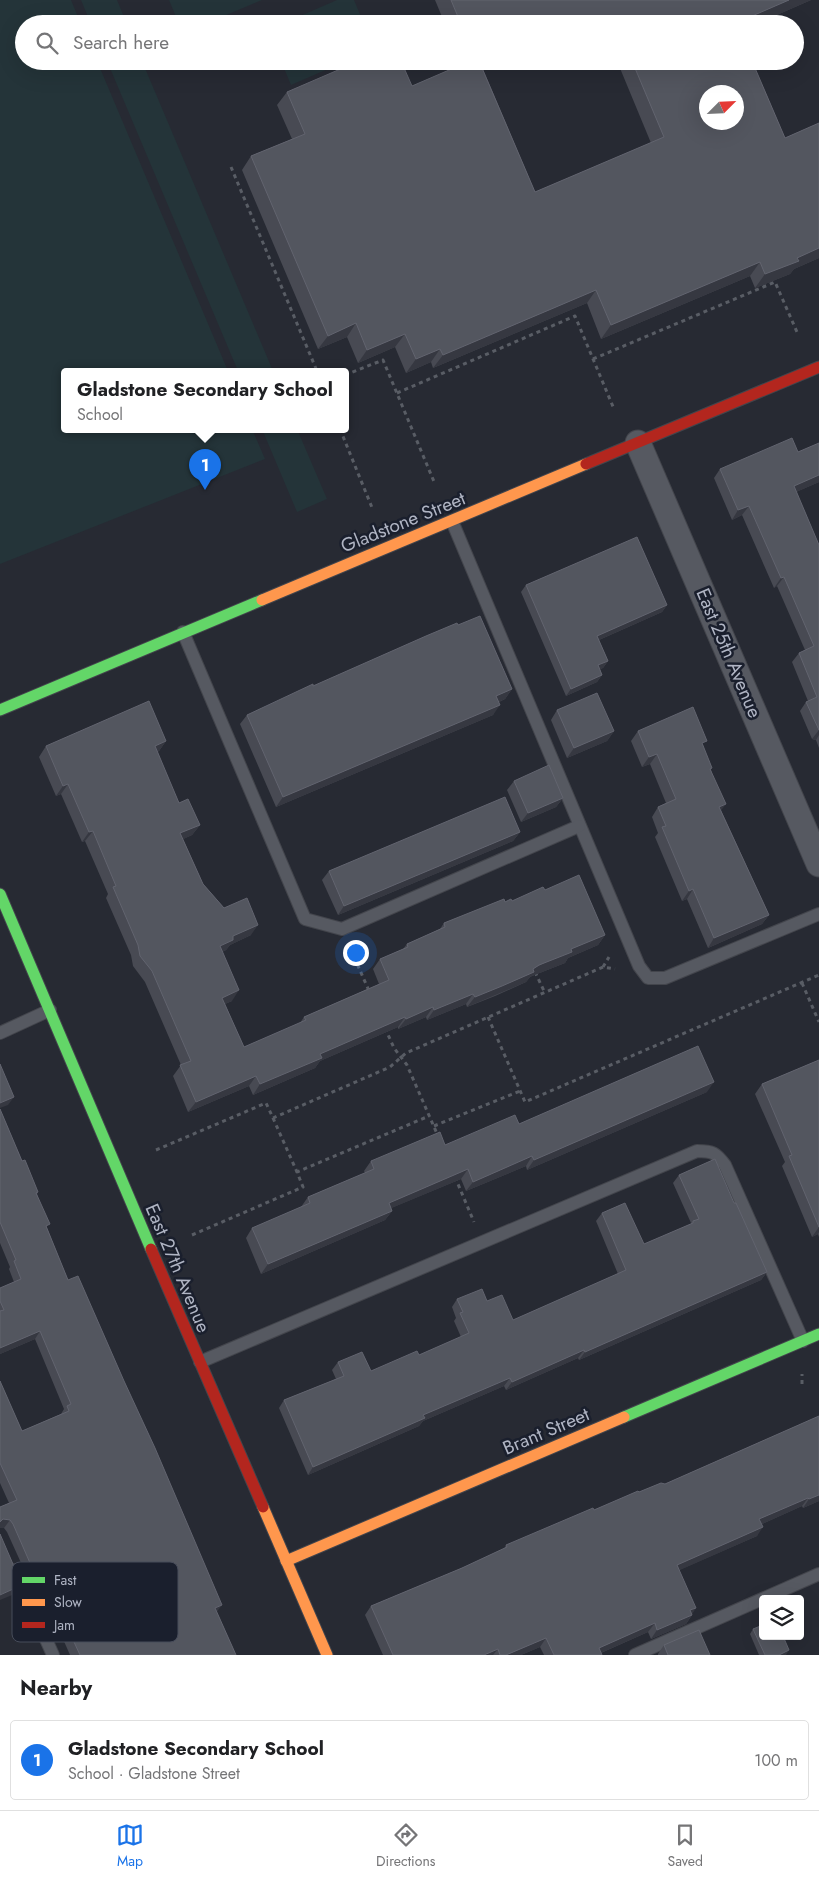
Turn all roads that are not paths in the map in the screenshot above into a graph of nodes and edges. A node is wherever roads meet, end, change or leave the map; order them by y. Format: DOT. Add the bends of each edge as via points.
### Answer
graph roads {
  1 [pos="819,366"];
  2 [pos="638,443"];
  3 [pos="452,521"];
  4 [pos="183,632"];
  5 [pos="0,710"];
  6 [pos="579,826"];
  7 [pos="819,864"];
  8 [pos="0,894"];
  9 [pos="819,914"];
  10 [pos="50,1010"];
  11 [pos="0,1033"];
  12 [pos="819,1334"];
  13 [pos="803,1341"];
  14 [pos="200,1362"];
  15 [pos="286,1561"];
  16 [pos="819,1574"];
  17 [pos="47,1642"];
  18 [pos="53,1655"];
  19 [pos="327,1655"];
  20 [pos="635,1655"];
  1 -- 2 [label="street, Gladstone Street"];
  2 -- 3 [label="street, Gladstone Street"];
  2 -- 7 [label="street, East 25th Avenue"];
  3 -- 4 [label="street, Gladstone Street"];
  3 -- 6 [label="lane"];
  4 -- 5 [label="street, Gladstone Street"];
  4 -- 6 [label="lane" via="304,919 342,929"];
  6 -- 9 [label="lane" via="639,966 648,978 665,978"];
  8 -- 10 [label="street, East 27th Avenue"];
  10 -- 11 [label="lane"];
  10 -- 14 [label="street, East 27th Avenue"];
  12 -- 13 [label="street, Brant Street"];
  13 -- 14 [label="lane" via="725,1165 718,1155 697,1151"];
  13 -- 15 [label="street, Brant Street"];
  14 -- 15 [label="street, East 27th Avenue"];
  15 -- 19 [label="street, East 27th Avenue"];
  16 -- 20 [label="lane"];
  17 -- 18 [label="lane"];
}
